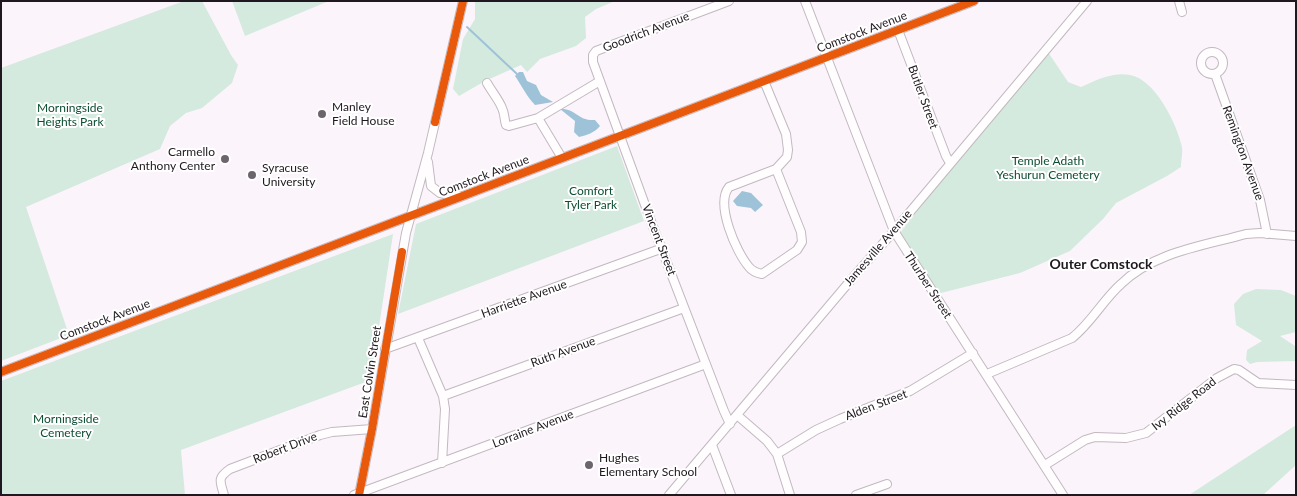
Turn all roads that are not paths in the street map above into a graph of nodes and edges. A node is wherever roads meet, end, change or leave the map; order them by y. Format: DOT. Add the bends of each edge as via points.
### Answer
graph roads {
  1 [pos="463,1"];
  2 [pos="729,1"];
  3 [pos="805,1"];
  4 [pos="974,1"];
  5 [pos="1087,1"];
  6 [pos="1179,1"];
  7 [pos="1182,12"];
  8 [pos="898,30"];
  9 [pos="593,55"];
  10 [pos="826,58"];
  11 [pos="1215,74"];
  12 [pos="600,81"];
  13 [pos="764,81"];
  14 [pos="487,83"];
  15 [pos="538,118"];
  16 [pos="620,136"];
  17 [pos="428,153"];
  18 [pos="562,158"];
  19 [pos="950,163"];
  20 [pos="776,169"];
  21 [pos="464,196"];
  22 [pos="410,216"];
  23 [pos="894,232"];
  24 [pos="1267,234"];
  25 [pos="1296,236"];
  26 [pos="663,248"];
  27 [pos="684,308"];
  28 [pos="418,338"];
  29 [pos="385,349"];
  30 [pos="973,353"];
  31 [pos="706,364"];
  32 [pos="1,372"];
  33 [pos="987,374"];
  34 [pos="1296,385"];
  35 [pos="443,396"];
  36 [pos="737,415"];
  37 [pos="730,424"];
  38 [pos="372,429"];
  39 [pos="712,445"];
  40 [pos="777,454"];
  41 [pos="442,463"];
  42 [pos="1045,465"];
  43 [pos="887,484"];
  44 [pos="357,494"];
  45 [pos="224,495"];
  46 [pos="669,495"];
  47 [pos="731,495"];
  48 [pos="790,495"];
  49 [pos="856,495"];
  50 [pos="1063,495"];
  1 -- 17 [label="street, East Colvin Street"];
  2 -- 9 [label="street, Goodrich Avenue" via="596,51"];
  3 -- 10 [label="street, Thurber Street"];
  4 -- 8 [label="street, Comstock Avenue"];
  5 -- 19 [label="street, Jamesville Avenue"];
  6 -- 7 [label="street"];
  8 -- 10 [label="street, Comstock Avenue"];
  8 -- 19 [label="street, Butler Street"];
  9 -- 12 [label="street, Vincent Street"];
  10 -- 13 [label="street, Comstock Avenue"];
  10 -- 23 [label="street, Thurber Street"];
  11 -- 24 [label="street, Remington Avenue" via="1260,200"];
  12 -- 15 [label="street"];
  12 -- 16 [label="street, Vincent Street"];
  13 -- 16 [label="street, Comstock Avenue"];
  13 -- 20 [label="street" via="786,134 787,157"];
  14 -- 15 [label="street" via="501,105 506,125"];
  15 -- 18 [label="street"];
  16 -- 18 [label="street, Comstock Avenue"];
  16 -- 26 [label="street, Vincent Street"];
  17 -- 21 [label="street" via="431,186 444,195"];
  17 -- 22 [label="street, East Colvin Street"];
  18 -- 21 [label="street, Comstock Avenue"];
  19 -- 23 [label="street, Jamesville Avenue"];
  20 -- 20 [label="street" via="729,187 724,198 725,214 736,244 749,268 762,274 797,250 802,242"];
  21 -- 22 [label="street, Comstock Avenue"];
  22 -- 29 [label="street, East Colvin Street"];
  22 -- 32 [label="street, Comstock Avenue"];
  23 -- 30 [label="street, Thurber Street"];
  23 -- 36 [label="street, Jamesville Avenue"];
  24 -- 25 [label="street"];
  24 -- 33 [label="street" via="1237,236 1171,254 1144,266 1119,285 1072,338"];
  26 -- 27 [label="street, Vincent Street"];
  26 -- 28 [label="street, Harriette Avenue"];
  27 -- 31 [label="street, Vincent Street"];
  27 -- 35 [label="street, Ruth Avenue"];
  28 -- 29 [label="street, Harriette Avenue"];
  28 -- 35 [label="street"];
  29 -- 38 [label="street, East Colvin Street"];
  30 -- 33 [label="street, Thurber Street"];
  30 -- 40 [label="street, Alden Street" via="910,391 816,430"];
  31 -- 37 [label="street, Vincent Street"];
  31 -- 41 [label="street, Lorraine Avenue"];
  33 -- 42 [label="street, Thurber Street"];
  34 -- 42 [label="street, Ivy Ridge Road" via="1258,383 1234,369 1217,378 1146,433 1126,438 1095,437 1085,440"];
  35 -- 41 [label="street"];
  36 -- 37 [label="street, Jamesville Avenue"];
  36 -- 40 [label="street" via="768,441"];
  37 -- 39 [label="street, Jamesville Avenue"];
  38 -- 44 [label="street, East Colvin Street"];
  38 -- 45 [label="street, Robert Drive" via="320,435 230,469 220,479"];
  39 -- 46 [label="street, Jamesville Avenue"];
  39 -- 47 [label="street"];
  40 -- 48 [label="street"];
  41 -- 44 [label="street, Lorraine Avenue"];
  42 -- 50 [label="street, Thurber Street"];
  43 -- 49 [label="street"];
}
